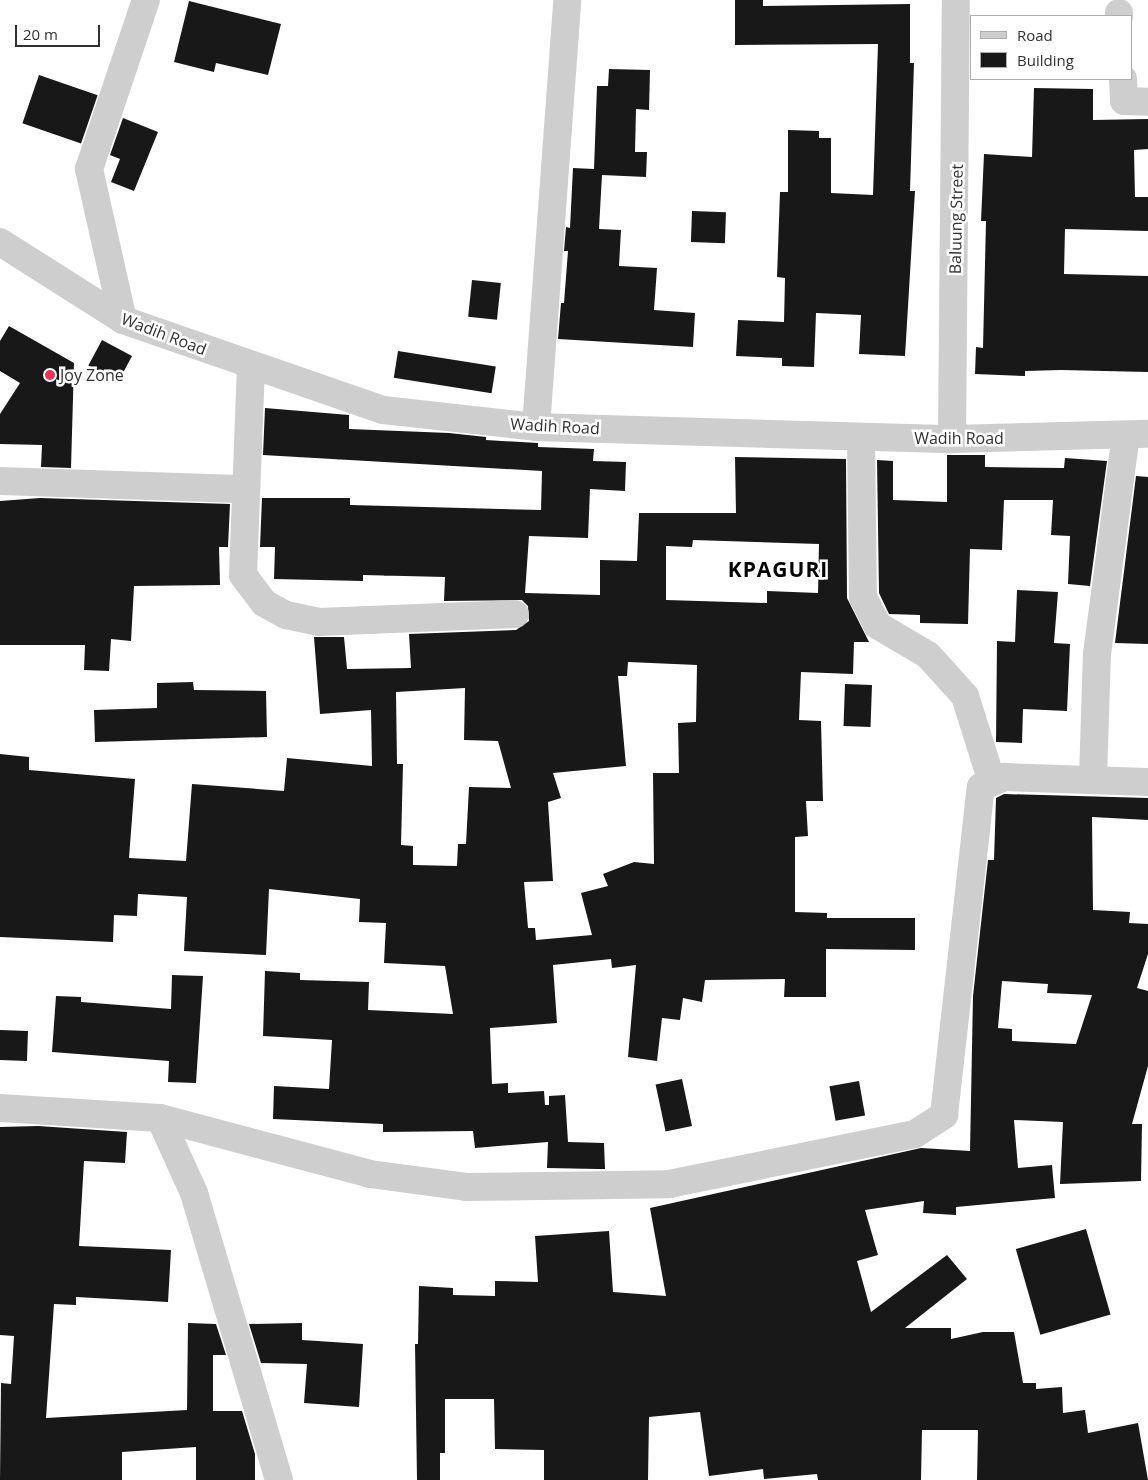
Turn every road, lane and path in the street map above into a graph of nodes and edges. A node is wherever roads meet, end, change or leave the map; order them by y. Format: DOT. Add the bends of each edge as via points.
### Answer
graph roads {
  1 [pos="146,0"];
  2 [pos="567,0"];
  3 [pos="956,0"];
  4 [pos="964,42"];
  5 [pos="1104,80"];
  6 [pos="1132,94"];
  7 [pos="4,253"];
  8 [pos="123,320"];
  9 [pos="250,366"];
  10 [pos="536,427"];
  11 [pos="1137,434"];
  12 [pos="861,437"];
  13 [pos="952,439"];
  14 [pos="0,481"];
  15 [pos="246,489"];
  16 [pos="515,614"];
  17 [pos="1093,779"];
  18 [pos="992,782"];
  19 [pos="1148,782"];
  20 [pos="0,1108"];
  21 [pos="160,1118"];
  22 [pos="279,1480"];
  1 -- 8 [label="street" via="89,169"];
  2 -- 10 [label="street"];
  3 -- 4 [label="street, Baluung Street"];
  4 -- 13 [label="street, Baluung Street"];
  5 -- 6 [label="street"];
  7 -- 8 [label="street, Wadih Road"];
  8 -- 9 [label="street, Wadih Road"];
  9 -- 10 [label="street, Wadih Road" via="383,410"];
  9 -- 15 [label="street"];
  10 -- 12 [label="street, Wadih Road"];
  11 -- 13 [label="street, Wadih Road"];
  11 -- 17 [label="street" via="1097,654"];
  12 -- 13 [label="street, Wadih Road"];
  12 -- 18 [label="street" via="864,597 877,625 928,655 965,696"];
  14 -- 15 [label="street"];
  15 -- 16 [label="street" via="243,575 264,603 286,615 319,622"];
  17 -- 18 [label="street" via="1005,777"];
  17 -- 19 [label="street"];
  18 -- 21 [label="street" via="981,787 944,1115 915,1134 669,1184 466,1186 370,1174"];
  20 -- 21 [label="street"];
  21 -- 22 [label="street" via="194,1193"];
}
